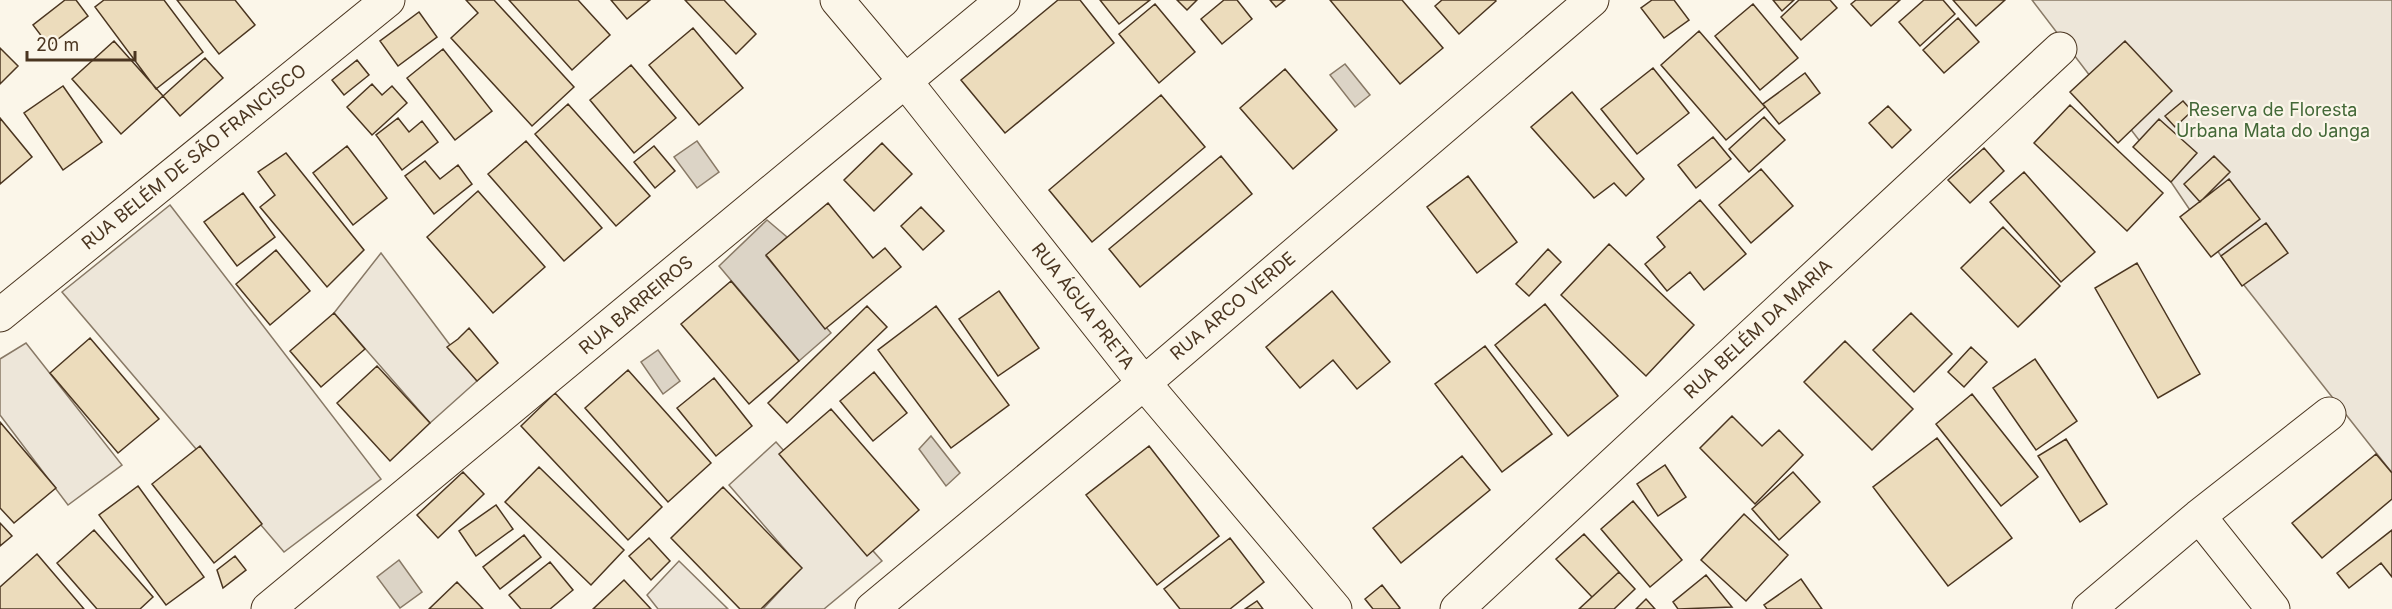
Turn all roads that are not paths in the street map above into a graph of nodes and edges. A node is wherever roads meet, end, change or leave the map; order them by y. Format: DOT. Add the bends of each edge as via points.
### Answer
graph roads {
  1 [pos="388,0"];
  2 [pos="837,0"];
  3 [pos="1002,0"];
  4 [pos="1592,0"];
  5 [pos="2060,49"];
  6 [pos="906,82"];
  7 [pos="0,315"];
  8 [pos="1144,383"];
  9 [pos="2329,414"];
  10 [pos="2199,516"];
  11 [pos="268,609"];
  12 [pos="872,609"];
  13 [pos="1335,609"];
  14 [pos="1456,609"];
  15 [pos="2089,609"];
  16 [pos="2273,609"];
  1 -- 7 [label="street, RUA BELÉM DE SÃO FRANCISCO"];
  2 -- 6 [label="street, RUA ÁGUA PRETA"];
  3 -- 6 [label="street, RUA BARREIROS"];
  4 -- 8 [label="street, RUA ARCO VERDE"];
  5 -- 14 [label="street, RUA BELÉM DA MARIA"];
  6 -- 8 [label="street, RUA ÁGUA PRETA"];
  6 -- 11 [label="street, RUA BARREIROS"];
  8 -- 12 [label="street, RUA ARCO VERDE"];
  8 -- 13 [label="street, RUA ÁGUA PRETA"];
  9 -- 10 [label="street"];
  10 -- 15 [label="street"];
  10 -- 16 [label="street"];
}
